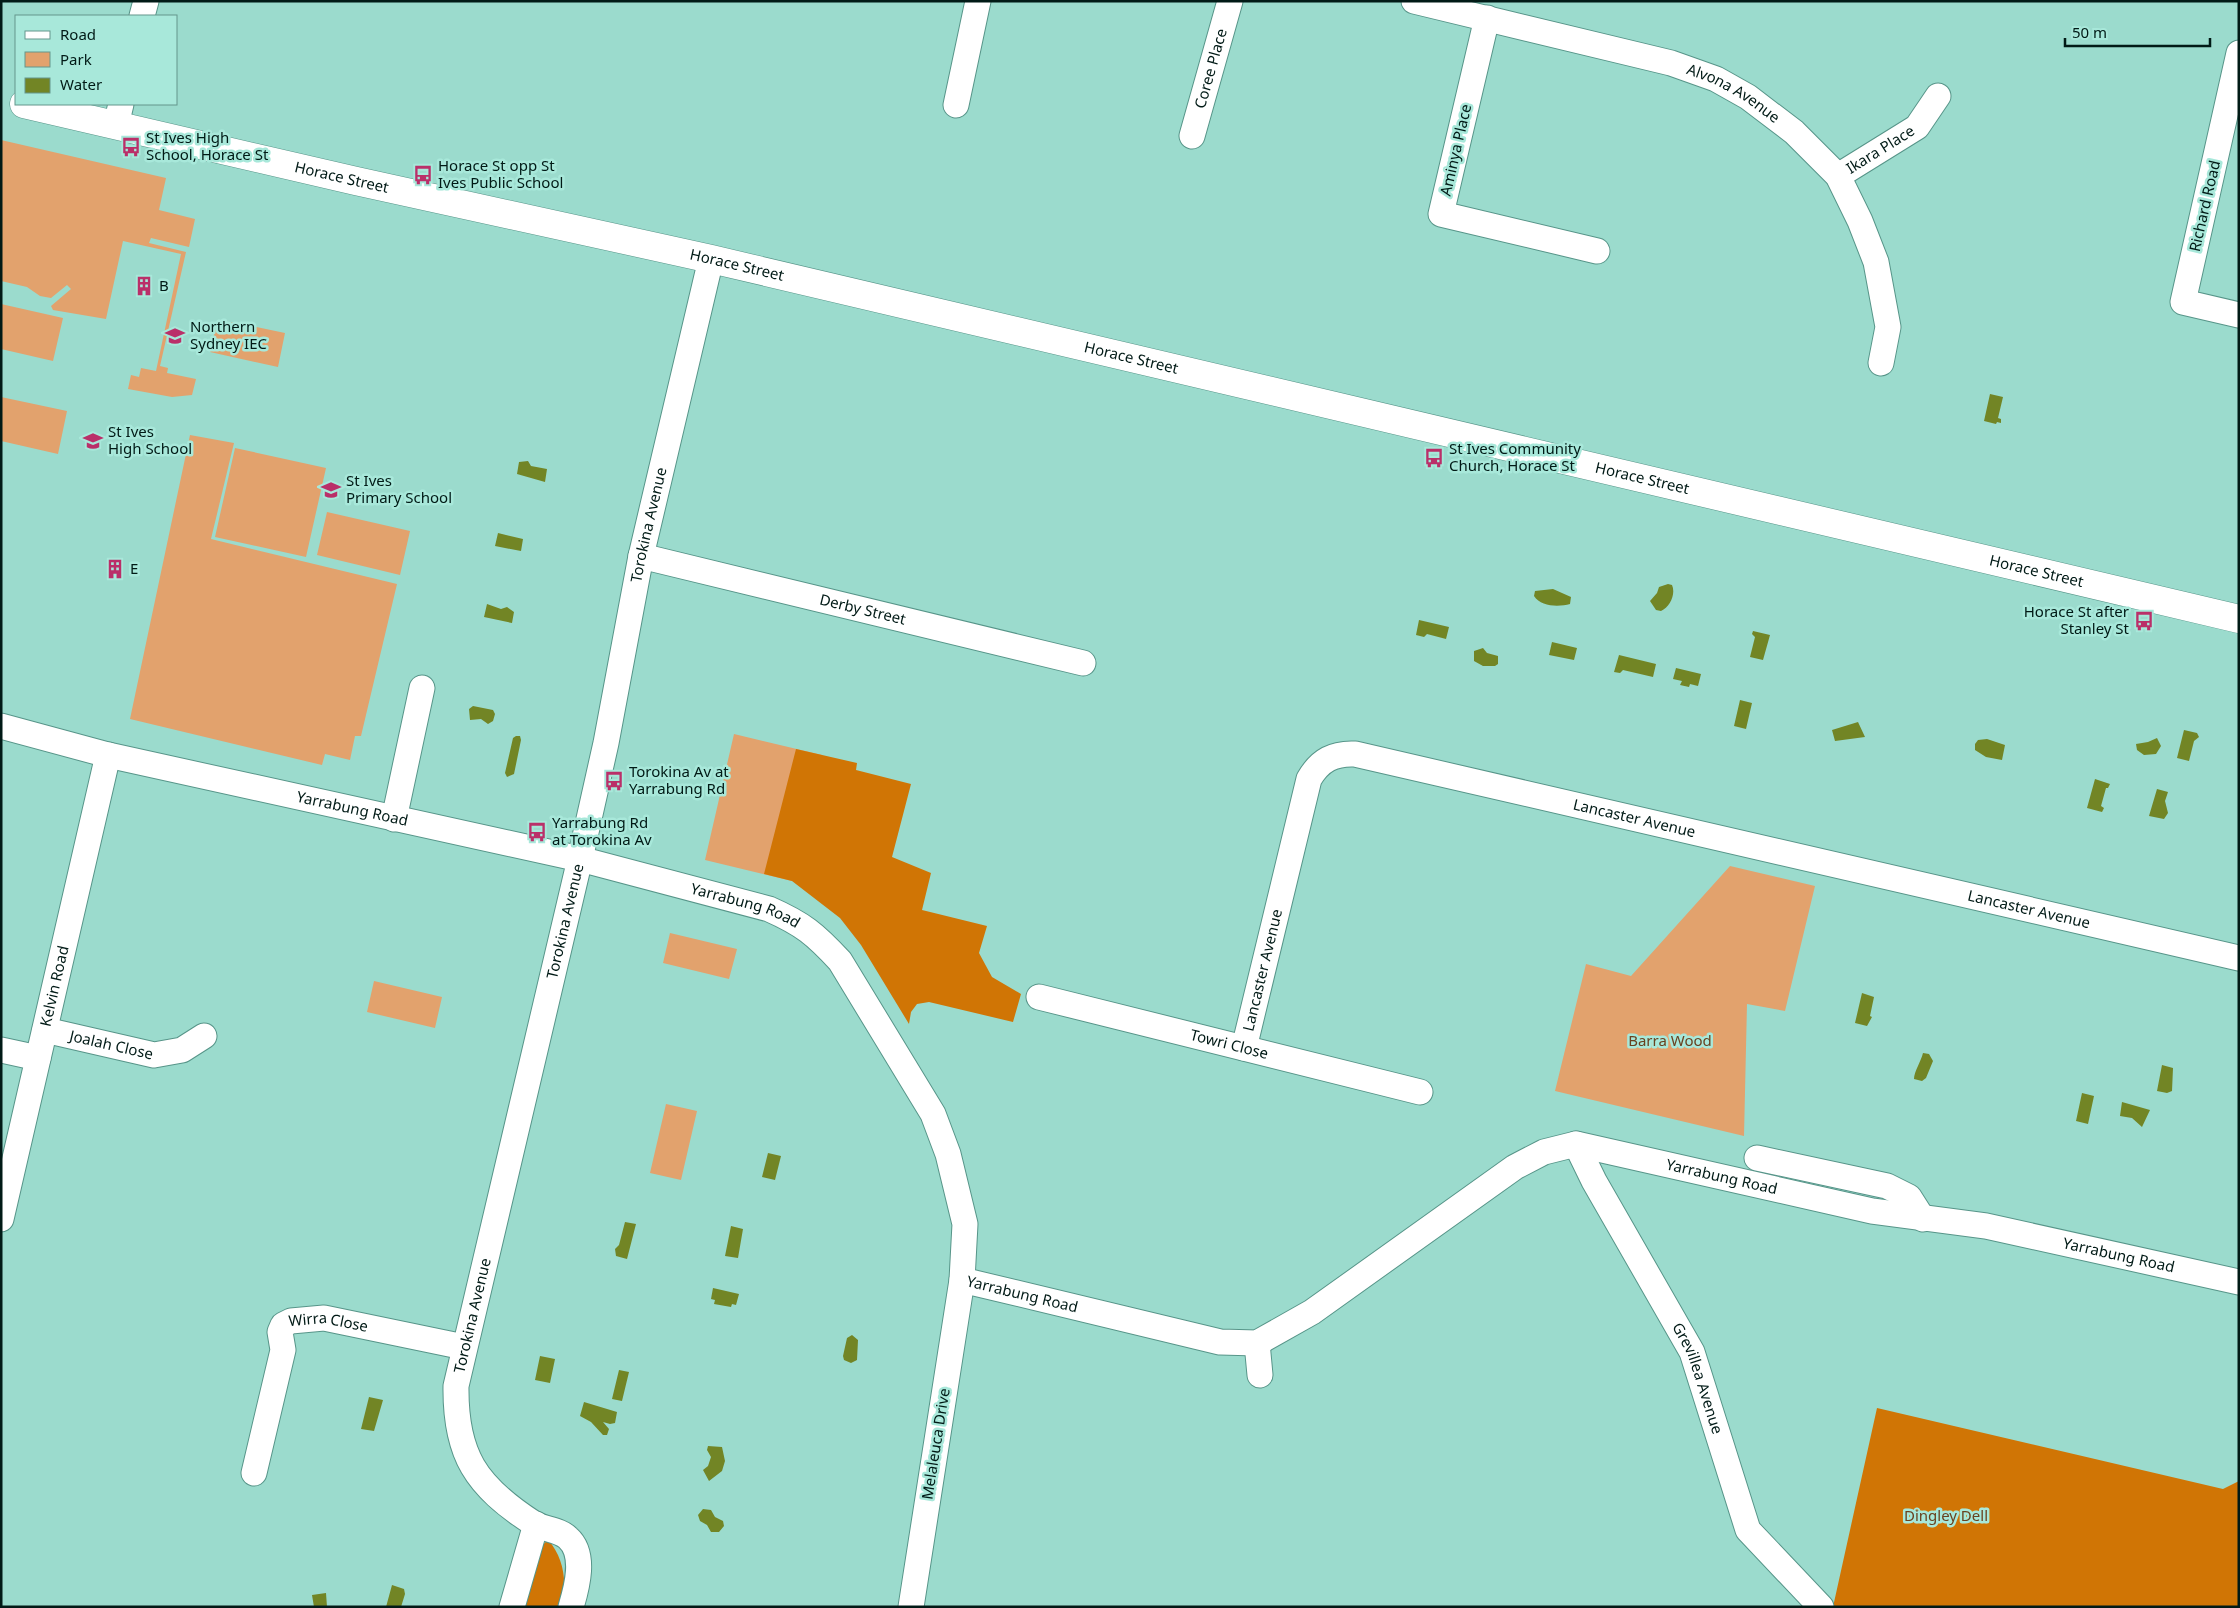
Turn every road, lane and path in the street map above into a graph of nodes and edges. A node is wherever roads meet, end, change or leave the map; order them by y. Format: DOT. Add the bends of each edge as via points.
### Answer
graph roads {
  1 [pos="146,1"];
  2 [pos="978,1"];
  3 [pos="1230,1"];
  4 [pos="1414,1"];
  5 [pos="142,15"];
  6 [pos="1487,18"];
  7 [pos="2239,53"];
  8 [pos="1938,96"];
  9 [pos="1,99"];
  10 [pos="15,102"];
  11 [pos="34,105"];
  12 [pos="956,105"];
  13 [pos="119,114"];
  14 [pos="1192,136"];
  15 [pos="1838,176"];
  16 [pos="1597,251"];
  17 [pos="711,259"];
  18 [pos="2239,315"];
  19 [pos="1881,364"];
  20 [pos="641,556"];
  21 [pos="2239,619"];
  22 [pos="1083,663"];
  23 [pos="422,688"];
  24 [pos="1,726"];
  25 [pos="108,755"];
  26 [pos="394,819"];
  27 [pos="580,859"];
  28 [pos="2239,958"];
  29 [pos="1039,997"];
  30 [pos="44,1030"];
  31 [pos="204,1036"];
  32 [pos="1244,1048"];
  33 [pos="1,1050"];
  34 [pos="38,1058"];
  35 [pos="1420,1092"];
  36 [pos="1576,1144"];
  37 [pos="1757,1158"];
  38 [pos="1,1219"];
  39 [pos="1923,1219"];
  40 [pos="962,1280"];
  41 [pos="2239,1282"];
  42 [pos="1257,1343"];
  43 [pos="464,1347"];
  44 [pos="1260,1376"];
  45 [pos="254,1473"];
  46 [pos="536,1524"];
  47 [pos="512,1607"];
  48 [pos="571,1607"];
  49 [pos="911,1607"];
  50 [pos="1821,1607"];
  1 -- 5 [label="street"];
  2 -- 12 [label="street"];
  3 -- 14 [label="street, Coree Place"];
  4 -- 6 [label="street, Alvona Avenue"];
  6 -- 15 [label="street, Alvona Avenue" via="1671,63 1716,79 1794,132"];
  6 -- 16 [label="street, Aminya Place" via="1441,214"];
  7 -- 18 [label="street, Richard Road" via="2183,302"];
  8 -- 15 [label="street, Ikara Place" via="1916,127"];
  9 -- 10 [label="main road"];
  11 -- 13 [label="main road, Horace Street"];
  13 -- 17 [label="main road, Horace Street"];
  15 -- 19 [label="street, Alvona Avenue" via="1860,221 1879,278 1888,327"];
  17 -- 20 [label="street, Torokina Avenue"];
  17 -- 21 [label="main road, Horace Street"];
  20 -- 22 [label="street, Derby Street"];
  20 -- 27 [label="street, Torokina Avenue" via="606,743"];
  23 -- 26 [label="street"];
  24 -- 25 [label="street, Yarrabung Road"];
  25 -- 26 [label="street, Yarrabung Road"];
  25 -- 30 [label="street, Kelvin Road"];
  26 -- 27 [label="street, Yarrabung Road"];
  27 -- 40 [label="street, Yarrabung Road" via="769,909 797,922 820,939 840,961 933,1114 948,1154 965,1224"];
  27 -- 43 [label="street, Torokina Avenue"];
  28 -- 32 [label="street, Lancaster Avenue" via="1341,753 1317,766 1310,779"];
  29 -- 32 [label="street, Towri Close"];
  30 -- 31 [label="street, Joalah Close" via="154,1055 182,1050"];
  30 -- 34 [label="street, Kelvin Road"];
  32 -- 35 [label="street, Towri Close"];
  33 -- 34 [label="street"];
  34 -- 38 [label="street, Kelvin Road"];
  36 -- 39 [label="street, Yarrabung Road" via="1872,1211"];
  36 -- 42 [label="street, Yarrabung Road" via="1544,1152 1515,1167 1312,1312"];
  36 -- 50 [label="street, Grevillea Avenue" via="1692,1352 1748,1530"];
  37 -- 39 [label="street" via="1887,1186 1909,1197"];
  39 -- 41 [label="street, Yarrabung Road" via="1986,1226"];
  40 -- 42 [label="street, Yarrabung Road" via="1220,1342"];
  40 -- 49 [label="street, Melaleuca Drive"];
  42 -- 44 [label="street"];
  43 -- 45 [label="street, Wirra Close" via="324,1318 290,1321 283,1325 280,1332 282,1350"];
  43 -- 46 [label="street, Torokina Avenue" via="456,1386 456,1412 469,1462 496,1496"];
  46 -- 47 [label="street"];
  46 -- 48 [label="street, Torokina Avenue" via="568,1538 578,1553"];
}
